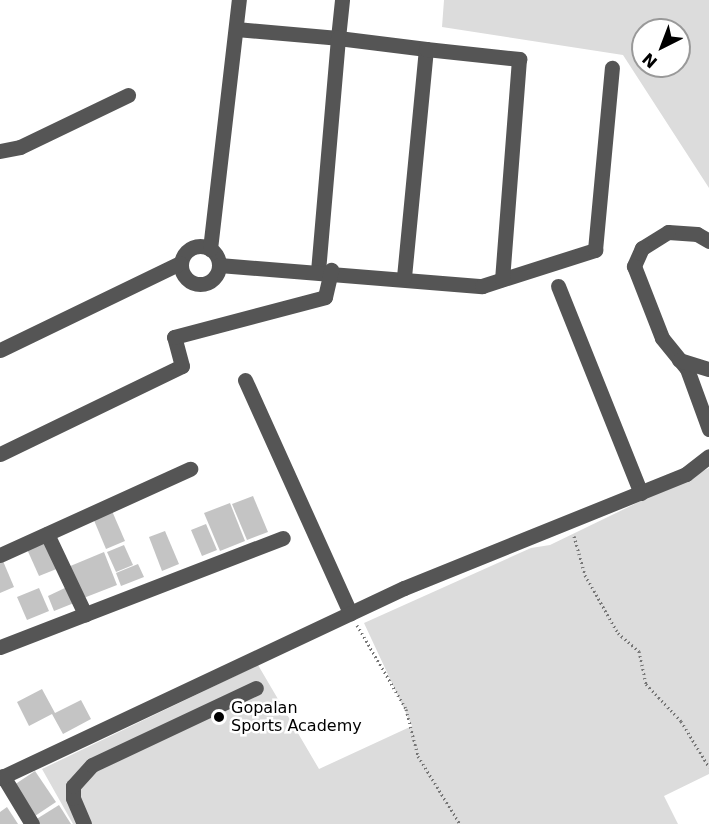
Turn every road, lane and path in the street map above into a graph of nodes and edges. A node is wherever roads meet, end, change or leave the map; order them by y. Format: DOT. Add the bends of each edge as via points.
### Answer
graph roads {
  1 [pos="239,0"];
  2 [pos="342,0"];
  3 [pos="236,29"];
  4 [pos="338,38"];
  5 [pos="426,49"];
  6 [pos="612,68"];
  7 [pos="128,95"];
  8 [pos="0,151"];
  9 [pos="709,241"];
  10 [pos="210,249"];
  11 [pos="180,263"];
  12 [pos="219,265"];
  13 [pos="324,270"];
  14 [pos="404,278"];
  15 [pos="502,279"];
  16 [pos="558,286"];
  17 [pos="0,350"];
  18 [pos="679,360"];
  19 [pos="709,369"];
  20 [pos="245,380"];
  21 [pos="709,429"];
  22 [pos="0,454"];
  23 [pos="709,456"];
  24 [pos="190,469"];
  25 [pos="641,493"];
  26 [pos="570,521"];
  27 [pos="46,534"];
  28 [pos="283,538"];
  29 [pos="0,555"];
  30 [pos="350,613"];
  31 [pos="85,614"];
  32 [pos="0,647"];
  33 [pos="256,688"];
  34 [pos="709,767"];
  35 [pos="1,777"];
  36 [pos="32,824"];
  37 [pos="84,824"];
  38 [pos="460,824"];
  1 -- 3 [label="street"];
  2 -- 4 [label="street"];
  3 -- 4 [label="street"];
  3 -- 10 [label="street"];
  4 -- 5 [label="street"];
  4 -- 13 [label="street"];
  5 -- 14 [label="street"];
  5 -- 15 [label="street" via="519,59"];
  6 -- 15 [label="street" via="595,250"];
  7 -- 8 [label="street" via="20,147"];
  9 -- 18 [label="street" via="697,234 668,232 654,237 636,256 634,266 662,338"];
  10 -- 11 [label="street" via="191,248"];
  10 -- 12 [label="street"];
  11 -- 12 [label="street" via="183,276 200,285 212,281"];
  11 -- 17 [label="street"];
  12 -- 13 [label="street"];
  13 -- 14 [label="street"];
  13 -- 22 [label="street" via="325,297 174,337 182,366"];
  14 -- 15 [label="street" via="482,285"];
  16 -- 25 [label="street"];
  18 -- 19 [label="street"];
  18 -- 21 [label="street"];
  20 -- 30 [label="street"];
  23 -- 25 [label="street" via="686,474"];
  24 -- 27 [label="street"];
  25 -- 26 [label="street"];
  26 -- 30 [label="street"];
  26 -- 34 [label="path" via="585,575 618,633 639,651 646,684 681,721"];
  27 -- 29 [label="street"];
  27 -- 31 [label="street"];
  28 -- 31 [label="street"];
  30 -- 35 [label="street"];
  30 -- 38 [label="path" via="406,710 418,756"];
  31 -- 32 [label="street"];
  33 -- 37 [label="street" via="92,765 74,786 73,798"];
  35 -- 36 [label="street"];
}
